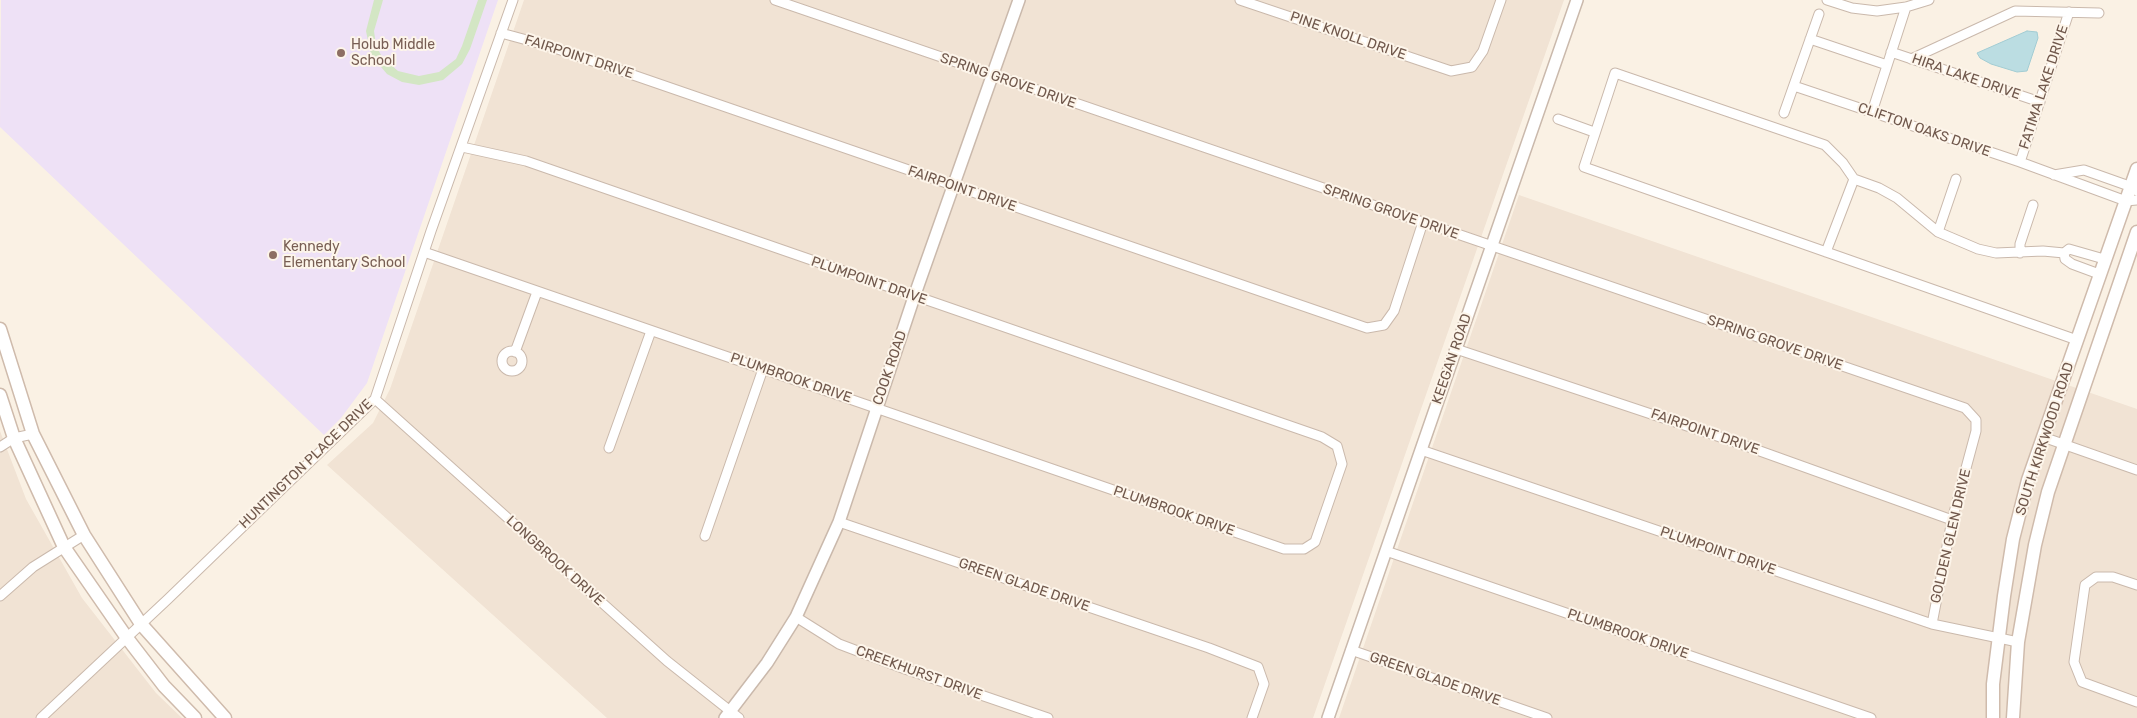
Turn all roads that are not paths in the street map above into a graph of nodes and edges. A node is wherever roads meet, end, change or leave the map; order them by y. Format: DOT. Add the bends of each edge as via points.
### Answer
graph roads {
  1 [pos="513,0"];
  2 [pos="775,0"];
  3 [pos="1019,0"];
  4 [pos="1240,0"];
  5 [pos="1501,0"];
  6 [pos="1577,0"];
  7 [pos="1827,0"];
  8 [pos="1928,0"];
  9 [pos="1906,7"];
  10 [pos="2069,12"];
  11 [pos="2099,13"];
  12 [pos="1819,14"];
  13 [pos="501,33"];
  14 [pos="1810,40"];
  15 [pos="1891,52"];
  16 [pos="1911,58"];
  17 [pos="1887,65"];
  18 [pos="991,75"];
  19 [pos="1794,86"];
  20 [pos="2040,102"];
  21 [pos="1872,112"];
  22 [pos="1784,113"];
  23 [pos="1558,119"];
  24 [pos="1594,132"];
  25 [pos="462,147"];
  26 [pos="2020,162"];
  27 [pos="2137,169"];
  28 [pos="2054,175"];
  29 [pos="1854,179"];
  30 [pos="1956,179"];
  31 [pos="955,186"];
  32 [pos="2134,189"];
  33 [pos="2131,201"];
  34 [pos="2034,206"];
  35 [pos="1423,222"];
  36 [pos="1938,232"];
  37 [pos="2137,232"];
  38 [pos="1492,247"];
  39 [pos="424,252"];
  40 [pos="1826,252"];
  41 [pos="2064,252"];
  42 [pos="2020,253"];
  43 [pos="2104,259"];
  44 [pos="2099,274"];
  45 [pos="538,292"];
  46 [pos="914,297"];
  47 [pos="0,329"];
  48 [pos="650,331"];
  49 [pos="2077,340"];
  50 [pos="1456,349"];
  51 [pos="515,352"];
  52 [pos="763,369"];
  53 [pos="0,395"];
  54 [pos="375,399"];
  55 [pos="877,407"];
  56 [pos="33,434"];
  57 [pos="2043,437"];
  58 [pos="14,438"];
  59 [pos="2064,445"];
  60 [pos="0,447"];
  61 [pos="609,448"];
  62 [pos="1972,449"];
  63 [pos="1421,450"];
  64 [pos="2137,470"];
  65 [pos="1952,520"];
  66 [pos="839,522"];
  67 [pos="84,535"];
  68 [pos="1243,535"];
  69 [pos="705,536"];
  70 [pos="64,547"];
  71 [pos="1386,551"];
  72 [pos="2137,585"];
  73 [pos="0,596"];
  74 [pos="796,618"];
  75 [pos="141,624"];
  76 [pos="1932,624"];
  77 [pos="127,638"];
  78 [pos="1998,638"];
  79 [pos="2018,642"];
  80 [pos="1352,650"];
  81 [pos="2134,702"];
  82 [pos="219,716"];
  83 [pos="731,716"];
  84 [pos="41,718"];
  85 [pos="195,718"];
  86 [pos="1048,718"];
  87 [pos="1252,718"];
  88 [pos="1328,718"];
  89 [pos="1546,718"];
  90 [pos="1871,718"];
  91 [pos="1993,718"];
  92 [pos="2013,718"];
  1 -- 13 [label="street, HUNTINGTON PLACE DRIVE"];
  2 -- 18 [label="street, SPRING GROVE DRIVE"];
  3 -- 18 [label="street, COOK ROAD"];
  4 -- 5 [label="street, PINE KNOLL DRIVE" via="1451,71 1472,67 1483,51"];
  6 -- 38 [label="street, KEEGAN ROAD"];
  7 -- 9 [label="street" via="1877,11"];
  8 -- 9 [label="street"];
  9 -- 15 [label="street"];
  10 -- 11 [label="street"];
  10 -- 16 [label="street" via="2015,11"];
  10 -- 20 [label="street, FATIMA LAKE DRIVE"];
  12 -- 14 [label="street"];
  13 -- 25 [label="street, HUNTINGTON PLACE DRIVE"];
  13 -- 31 [label="street, FAIRPOINT DRIVE" via="549,46"];
  14 -- 17 [label="street"];
  14 -- 19 [label="street"];
  15 -- 16 [label="street, HIRA LAKE DRIVE"];
  15 -- 17 [label="street"];
  16 -- 20 [label="street, HIRA LAKE DRIVE"];
  17 -- 21 [label="street"];
  18 -- 31 [label="street, COOK ROAD"];
  18 -- 35 [label="street, SPRING GROVE DRIVE"];
  19 -- 21 [label="street, CLIFTON OAKS DRIVE"];
  19 -- 22 [label="street"];
  20 -- 26 [label="street, FATIMA LAKE DRIVE"];
  21 -- 26 [label="street, CLIFTON OAKS DRIVE"];
  23 -- 24 [label="street"];
  24 -- 29 [label="street" via="1615,73 1825,145"];
  24 -- 40 [label="street" via="1584,167"];
  25 -- 39 [label="street, HUNTINGTON PLACE DRIVE"];
  25 -- 46 [label="street, PLUMPOINT DRIVE" via="526,161"];
  26 -- 28 [label="street, CLIFTON OAKS DRIVE"];
  27 -- 32 [label="main road, SOUTH KIRKWOOD ROAD"];
  28 -- 32 [label="street" via="2084,170"];
  28 -- 33 [label="street, CLIFTON OAKS DRIVE"];
  29 -- 36 [label="street" via="1897,198"];
  29 -- 40 [label="street"];
  30 -- 36 [label="street"];
  31 -- 35 [label="street, FAIRPOINT DRIVE" via="1367,328 1384,325 1394,311"];
  31 -- 46 [label="street, COOK ROAD"];
  32 -- 33 [label="main road, SOUTH KIRKWOOD ROAD"];
  33 -- 43 [label="main road, SOUTH KIRKWOOD ROAD"];
  34 -- 42 [label="street" via="2020,244"];
  35 -- 38 [label="street, SPRING GROVE DRIVE"];
  36 -- 42 [label="street" via="1996,253"];
  37 -- 59 [label="main road, SOUTH KIRKWOOD ROAD"];
  38 -- 50 [label="street, KEEGAN ROAD"];
  38 -- 62 [label="street, SPRING GROVE DRIVE" via="1965,408 1976,420"];
  39 -- 45 [label="street, PLUMBROOK DRIVE"];
  39 -- 54 [label="street, HUNTINGTON PLACE DRIVE"];
  40 -- 49 [label="street"];
  41 -- 42 [label="street"];
  41 -- 43 [label="street" via="2078,250"];
  41 -- 44 [label="street" via="2065,259 2072,264"];
  43 -- 44 [label="main road, SOUTH KIRKWOOD ROAD"];
  44 -- 49 [label="main road, SOUTH KIRKWOOD ROAD"];
  45 -- 48 [label="street, PLUMBROOK DRIVE"];
  45 -- 51 [label="street"];
  46 -- 55 [label="street, COOK ROAD"];
  46 -- 68 [label="street, PLUMPOINT DRIVE" via="1322,437 1337,446 1342,464 1315,542 1304,549 1284,549"];
  47 -- 56 [label="main road"];
  48 -- 52 [label="street, PLUMBROOK DRIVE"];
  48 -- 61 [label="street"];
  49 -- 57 [label="main road, SOUTH KIRKWOOD ROAD"];
  50 -- 63 [label="street, KEEGAN ROAD"];
  50 -- 65 [label="street, FAIRPOINT DRIVE" via="1732,441"];
  52 -- 55 [label="street, PLUMBROOK DRIVE"];
  52 -- 69 [label="street"];
  53 -- 58 [label="main road"];
  54 -- 75 [label="street, HUNTINGTON PLACE DRIVE"];
  54 -- 83 [label="street, LONGBROOK DRIVE"];
  55 -- 66 [label="street, COOK ROAD"];
  55 -- 68 [label="street, PLUMBROOK DRIVE"];
  56 -- 58 [label="street"];
  56 -- 67 [label="main road"];
  57 -- 59 [label="street"];
  57 -- 78 [label="main road, SOUTH KIRKWOOD ROAD" via="2013,539"];
  58 -- 60 [label="street"];
  58 -- 70 [label="main road"];
  59 -- 64 [label="street"];
  59 -- 79 [label="main road, SOUTH KIRKWOOD ROAD" via="2035,545"];
  62 -- 65 [label="street, GOLDEN GLEN DRIVE"];
  63 -- 71 [label="street, KEEGAN ROAD"];
  63 -- 76 [label="street, PLUMPOINT DRIVE"];
  65 -- 76 [label="street, GOLDEN GLEN DRIVE"];
  66 -- 74 [label="street, COOK ROAD"];
  66 -- 87 [label="street, GREEN GLADE DRIVE" via="1209,648 1258,668 1264,684"];
  67 -- 70 [label="street"];
  67 -- 75 [label="main road"];
  70 -- 73 [label="street"];
  70 -- 77 [label="main road"];
  71 -- 80 [label="street, KEEGAN ROAD"];
  71 -- 90 [label="street, PLUMBROOK DRIVE"];
  72 -- 81 [label="street" via="2113,577 2096,577 2085,585 2074,662 2082,682"];
  74 -- 83 [label="street, COOK ROAD"];
  74 -- 86 [label="street, CREEKHURST DRIVE" via="840,644"];
  75 -- 77 [label="street, HUNTINGTON PLACE DRIVE"];
  75 -- 82 [label="main road"];
  76 -- 78 [label="street, PLUMPOINT DRIVE"];
  77 -- 84 [label="street, HUNTINGTON PLACE DRIVE"];
  77 -- 85 [label="main road" via="164,686"];
  78 -- 79 [label="street, PLUMPOINT DRIVE"];
  78 -- 91 [label="main road, SOUTH KIRKWOOD ROAD"];
  79 -- 92 [label="main road, SOUTH KIRKWOOD ROAD"];
  80 -- 88 [label="street, KEEGAN ROAD"];
  80 -- 89 [label="street, GREEN GLADE DRIVE"];
}
